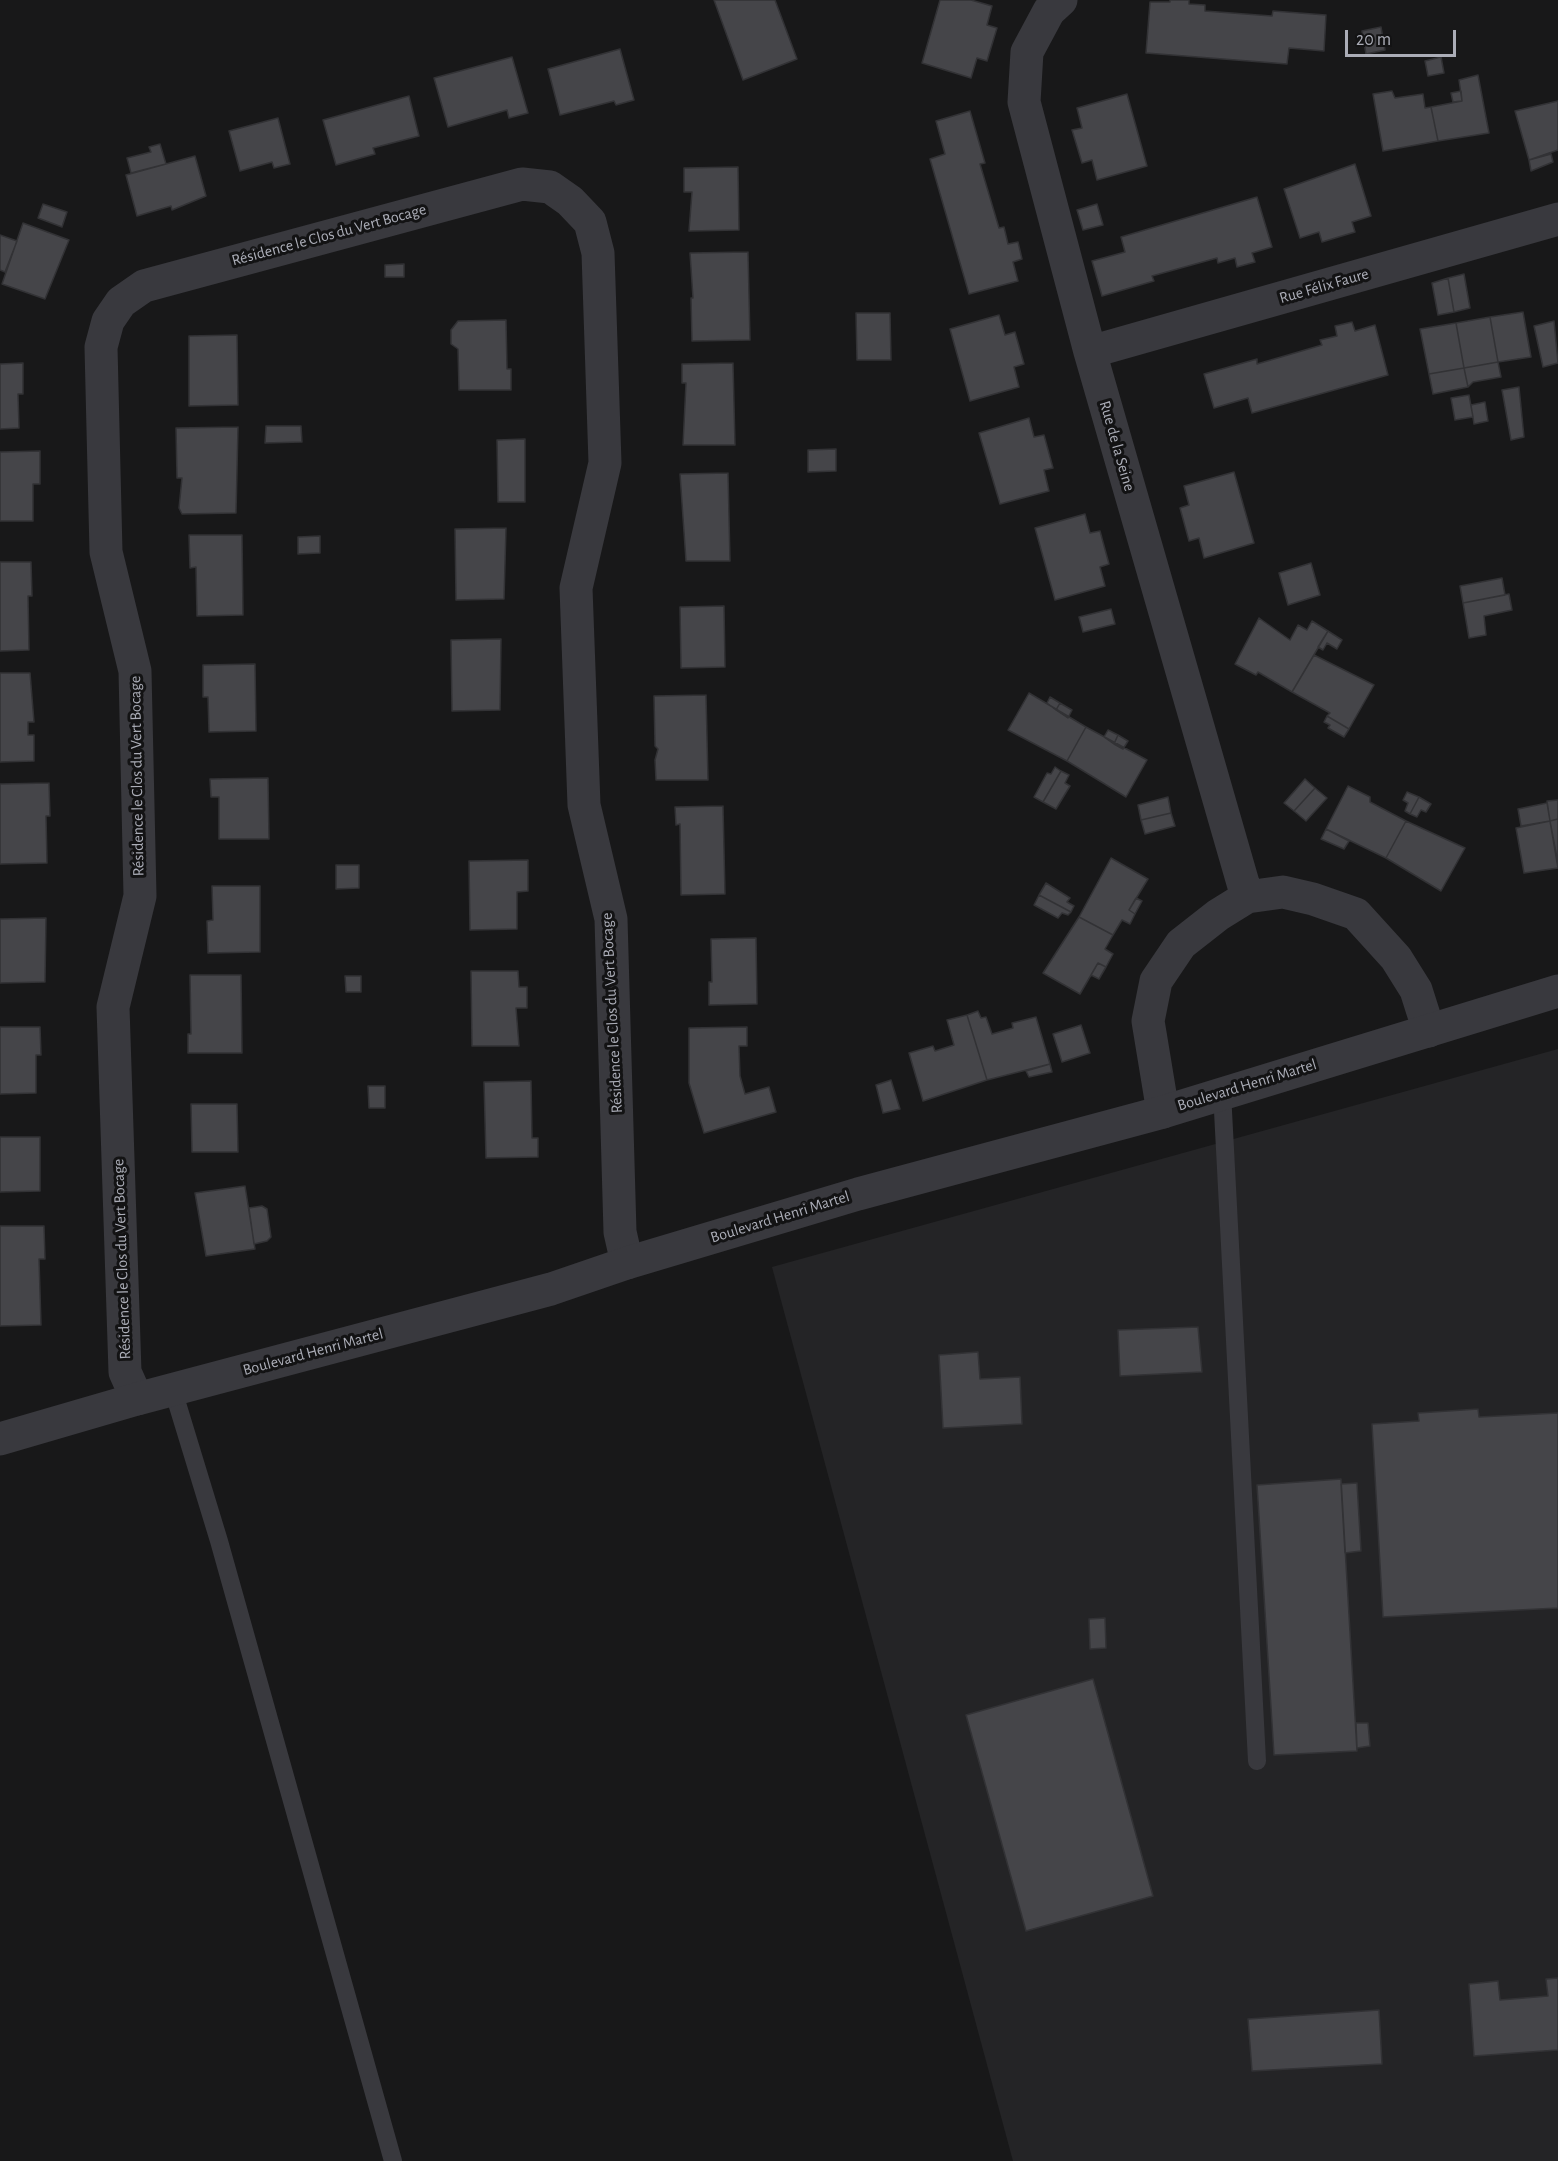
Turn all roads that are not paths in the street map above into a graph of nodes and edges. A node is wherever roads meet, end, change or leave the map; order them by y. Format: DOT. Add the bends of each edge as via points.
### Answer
graph roads {
  1 [pos="1061,0"];
  2 [pos="1558,219"];
  3 [pos="1090,352"];
  4 [pos="1247,897"];
  5 [pos="1558,992"];
  6 [pos="1429,1031"];
  7 [pos="1222,1092"];
  8 [pos="1163,1112"];
  9 [pos="627,1263"];
  10 [pos="173,1390"];
  11 [pos="137,1399"];
  12 [pos="0,1438"];
  13 [pos="1257,1761"];
  14 [pos="393,2161"];
  1 -- 3 [label="street, Rue de la Seine" via="1049,11 1027,52 1024,102"];
  2 -- 3 [label="street, Rue Félix Faure"];
  3 -- 4 [label="street, Rue de la Seine"];
  4 -- 6 [label="street" via="1283,892 1356,914 1396,958 1416,990"];
  4 -- 8 [label="street" via="1180,944 1156,981 1148,1021"];
  5 -- 6 [label="street, Boulevard Henri Martel"];
  6 -- 7 [label="street, Boulevard Henri Martel"];
  7 -- 8 [label="street, Boulevard Henri Martel"];
  7 -- 13 [label="lane"];
  8 -- 9 [label="street, Boulevard Henri Martel" via="858,1194"];
  9 -- 10 [label="street, Boulevard Henri Martel" via="550,1289"];
  9 -- 11 [label="street, Résidence le Clos du Vert Bocage" via="620,1232 611,919 584,805 576,600 605,463 598,253 590,222 570,201 550,187 522,184 144,286 121,302 108,321 101,347 106,552 135,671 140,896 113,1008 125,1372"];
  10 -- 11 [label="street, Boulevard Henri Martel"];
  10 -- 14 [label="lane"];
  11 -- 12 [label="street, Boulevard Henri Martel"];
}
